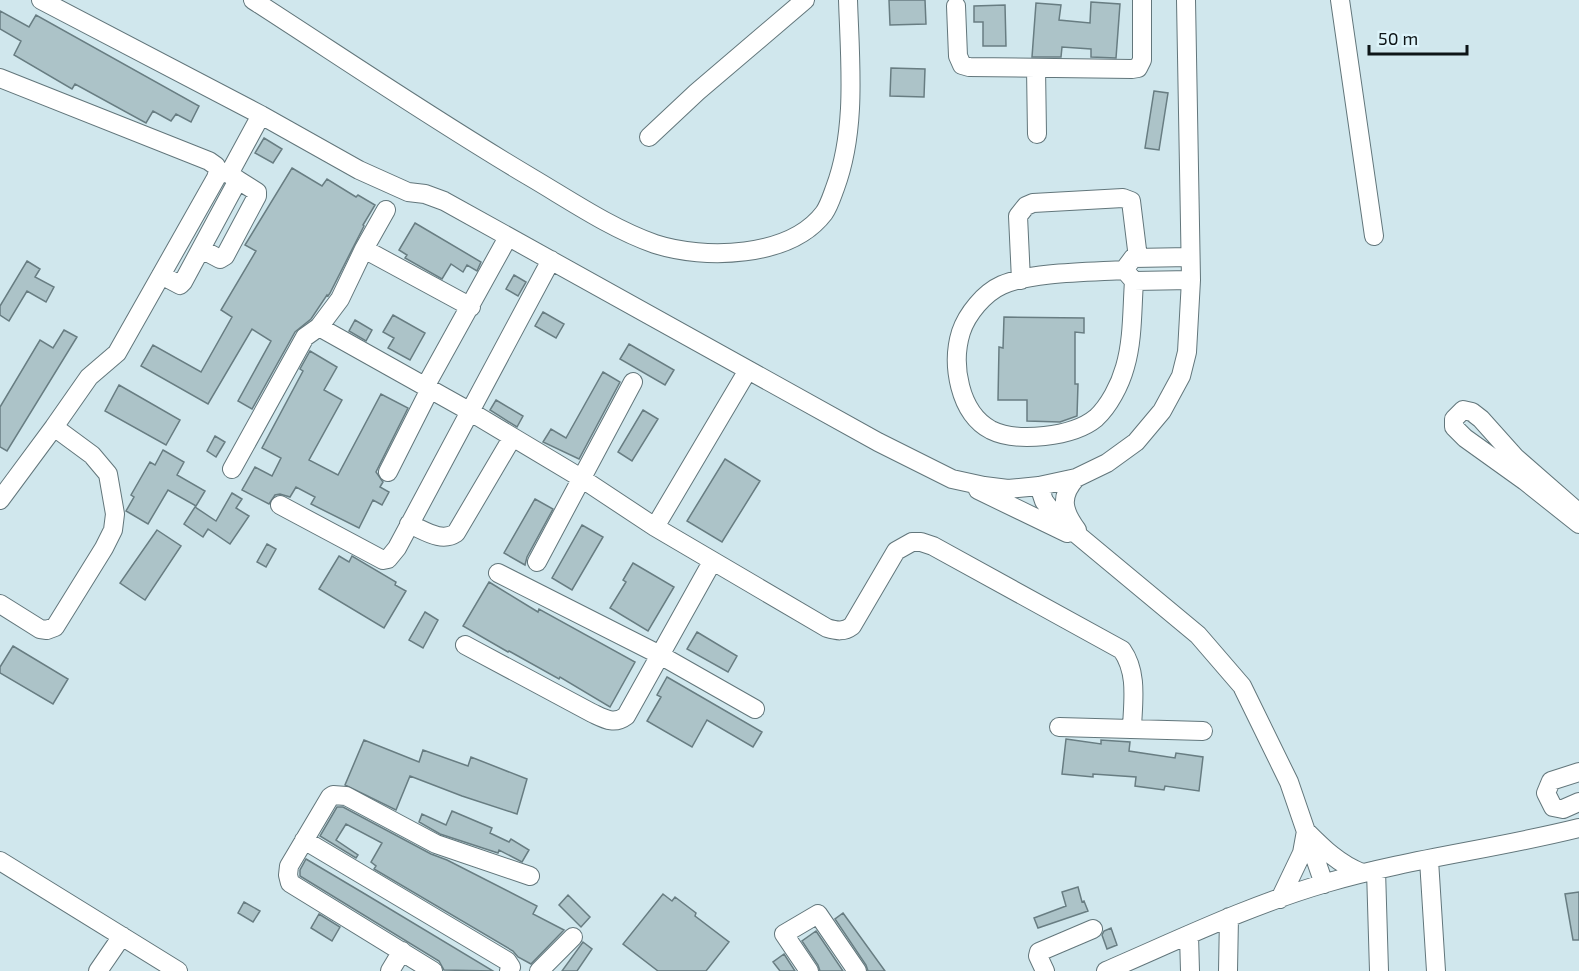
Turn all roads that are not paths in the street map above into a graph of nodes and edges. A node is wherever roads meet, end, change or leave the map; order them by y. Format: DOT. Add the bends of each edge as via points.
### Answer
graph roads {
  1 [pos="40,0"];
  2 [pos="254,0"];
  3 [pos="805,0"];
  4 [pos="848,0"];
  5 [pos="1142,0"];
  6 [pos="1186,0"];
  7 [pos="1340,0"];
  8 [pos="956,6"];
  9 [pos="1036,68"];
  10 [pos="0,78"];
  11 [pos="261,115"];
  12 [pos="1037,134"];
  13 [pos="649,137"];
  14 [pos="228,175"];
  15 [pos="386,210"];
  16 [pos="1374,236"];
  17 [pos="508,237"];
  18 [pos="201,249"];
  19 [pos="364,249"];
  20 [pos="1190,257"];
  21 [pos="1138,258"];
  22 [pos="550,260"];
  23 [pos="161,275"];
  24 [pos="1129,275"];
  25 [pos="1021,280"];
  26 [pos="1191,280"];
  27 [pos="471,307"];
  28 [pos="319,327"];
  29 [pos="748,370"];
  30 [pos="633,382"];
  31 [pos="428,388"];
  32 [pos="469,411"];
  33 [pos="54,427"];
  34 [pos="512,438"];
  35 [pos="232,469"];
  36 [pos="388,472"];
  37 [pos="580,478"];
  38 [pos="1076,478"];
  39 [pos="952,479"];
  40 [pos="1039,486"];
  41 [pos="0,500"];
  42 [pos="280,505"];
  43 [pos="1579,513"];
  44 [pos="409,524"];
  45 [pos="1579,524"];
  46 [pos="655,527"];
  47 [pos="1086,542"];
  48 [pos="537,562"];
  49 [pos="712,562"];
  50 [pos="498,573"];
  51 [pos="0,604"];
  52 [pos="465,645"];
  53 [pos="660,655"];
  54 [pos="754,709"];
  55 [pos="1059,727"];
  56 [pos="1132,728"];
  57 [pos="1203,731"];
  58 [pos="1579,772"];
  59 [pos="1579,802"];
  60 [pos="1579,828"];
  61 [pos="1306,831"];
  62 [pos="304,840"];
  63 [pos="1429,860"];
  64 [pos="0,861"];
  65 [pos="1369,872"];
  66 [pos="530,876"];
  67 [pos="1324,884"];
  68 [pos="1280,899"];
  69 [pos="1229,917"];
  70 [pos="1093,929"];
  71 [pos="1189,935"];
  72 [pos="122,936"];
  73 [pos="573,937"];
  74 [pos="402,951"];
  75 [pos="98,971"];
  76 [pos="178,971"];
  77 [pos="390,971"];
  78 [pos="433,971"];
  79 [pos="509,971"];
  80 [pos="539,971"];
  81 [pos="809,971"];
  82 [pos="857,971"];
  83 [pos="1045,971"];
  84 [pos="1106,971"];
  85 [pos="1191,971"];
  86 [pos="1228,971"];
  87 [pos="1379,971"];
  88 [pos="1436,971"];
  1 -- 11 [label="street"];
  2 -- 4 [label="street" via="471,142 614,226 655,244 697,254 762,248 793,238 810,228 825,211 847,145"];
  3 -- 13 [label="street"];
  5 -- 9 [label="street" via="1142,60 1138,68"];
  6 -- 20 [label="street"];
  7 -- 16 [label="street"];
  8 -- 9 [label="street" via="958,56 962,65"];
  9 -- 12 [label="street"];
  10 -- 14 [label="street" via="209,161"];
  11 -- 14 [label="street"];
  11 -- 17 [label="street" via="373,177 408,192 444,201"];
  14 -- 18 [label="street"];
  14 -- 18 [label="street" via="254,189 257,196 225,256 220,259"];
  14 -- 23 [label="street" via="216,178"];
  15 -- 19 [label="street"];
  17 -- 22 [label="street"];
  17 -- 27 [label="street"];
  18 -- 23 [label="street" via="180,285"];
  19 -- 27 [label="street"];
  19 -- 28 [label="street" via="340,299"];
  20 -- 21 [label="street"];
  20 -- 26 [label="street"];
  21 -- 24 [label="street" via="1132,258"];
  21 -- 25 [label="street" via="1131,201 1123,198 1033,203 1018,216"];
  22 -- 29 [label="street"];
  22 -- 32 [label="street"];
  23 -- 33 [label="street" via="117,353 88,377"];
  24 -- 25 [label="street"];
  24 -- 25 [label="street" via="1125,367 1113,396 1095,418 1072,431 1034,437 1010,436 990,429 971,412 961,393 958,373 961,331 972,312 1002,285"];
  24 -- 26 [label="street"];
  26 -- 38 [label="street" via="1187,352 1181,376 1162,411 1136,442 1107,464"];
  27 -- 31 [label="street"];
  28 -- 31 [label="street"];
  28 -- 35 [label="street" via="305,337"];
  29 -- 39 [label="street"];
  29 -- 46 [label="street"];
  30 -- 37 [label="street"];
  31 -- 32 [label="street"];
  31 -- 36 [label="street"];
  32 -- 34 [label="street"];
  32 -- 44 [label="street"];
  33 -- 41 [label="street"];
  33 -- 51 [label="street" via="92,455 108,474 115,514 113,530 55,627 40,629"];
  34 -- 37 [label="street"];
  34 -- 44 [label="street" via="456,533 442,537"];
  37 -- 46 [label="street"];
  37 -- 48 [label="street"];
  38 -- 40 [label="street"];
  38 -- 47 [label="street" via="1065,495 1065,504 1067,516"];
  39 -- 40 [label="street" via="1008,489"];
  39 -- 47 [label="street"];
  40 -- 47 [label="street" via="1056,517"];
  42 -- 44 [label="street" via="383,560 392,556"];
  43 -- 45 [label="street" via="1515,457 1472,412 1463,410 1454,419 1454,426 1465,438"];
  46 -- 49 [label="street"];
  47 -- 61 [label="street" via="1198,635 1242,686 1289,782"];
  49 -- 53 [label="street"];
  49 -- 56 [label="street" via="836,631 846,630 860,616 896,551 912,542 933,546 1122,650 1134,683"];
  50 -- 53 [label="street"];
  52 -- 53 [label="street" via="610,721 626,716"];
  53 -- 54 [label="street"];
  55 -- 56 [label="street"];
  56 -- 57 [label="street"];
  58 -- 59 [label="street" via="1551,781 1546,793 1553,807 1559,809"];
  60 -- 63 [label="street"];
  61 -- 65 [label="street" via="1349,868"];
  61 -- 67 [label="street"];
  61 -- 68 [label="street" via="1302,853"];
  62 -- 66 [label="street" via="330,798 346,796 436,843"];
  62 -- 74 [label="street" via="289,866 291,883"];
  62 -- 79 [label="street" via="507,961"];
  63 -- 65 [label="street"];
  63 -- 88 [label="street"];
  64 -- 72 [label="street"];
  65 -- 67 [label="street"];
  65 -- 87 [label="street"];
  67 -- 68 [label="street"];
  68 -- 69 [label="street"];
  69 -- 71 [label="street"];
  69 -- 86 [label="street"];
  70 -- 83 [label="street" via="1040,952"];
  71 -- 84 [label="street"];
  71 -- 85 [label="street"];
  72 -- 75 [label="street"];
  72 -- 76 [label="street"];
  73 -- 80 [label="street"];
  74 -- 77 [label="street"];
  74 -- 78 [label="street"];
  81 -- 82 [label="street" via="784,934 818,914"];
}
